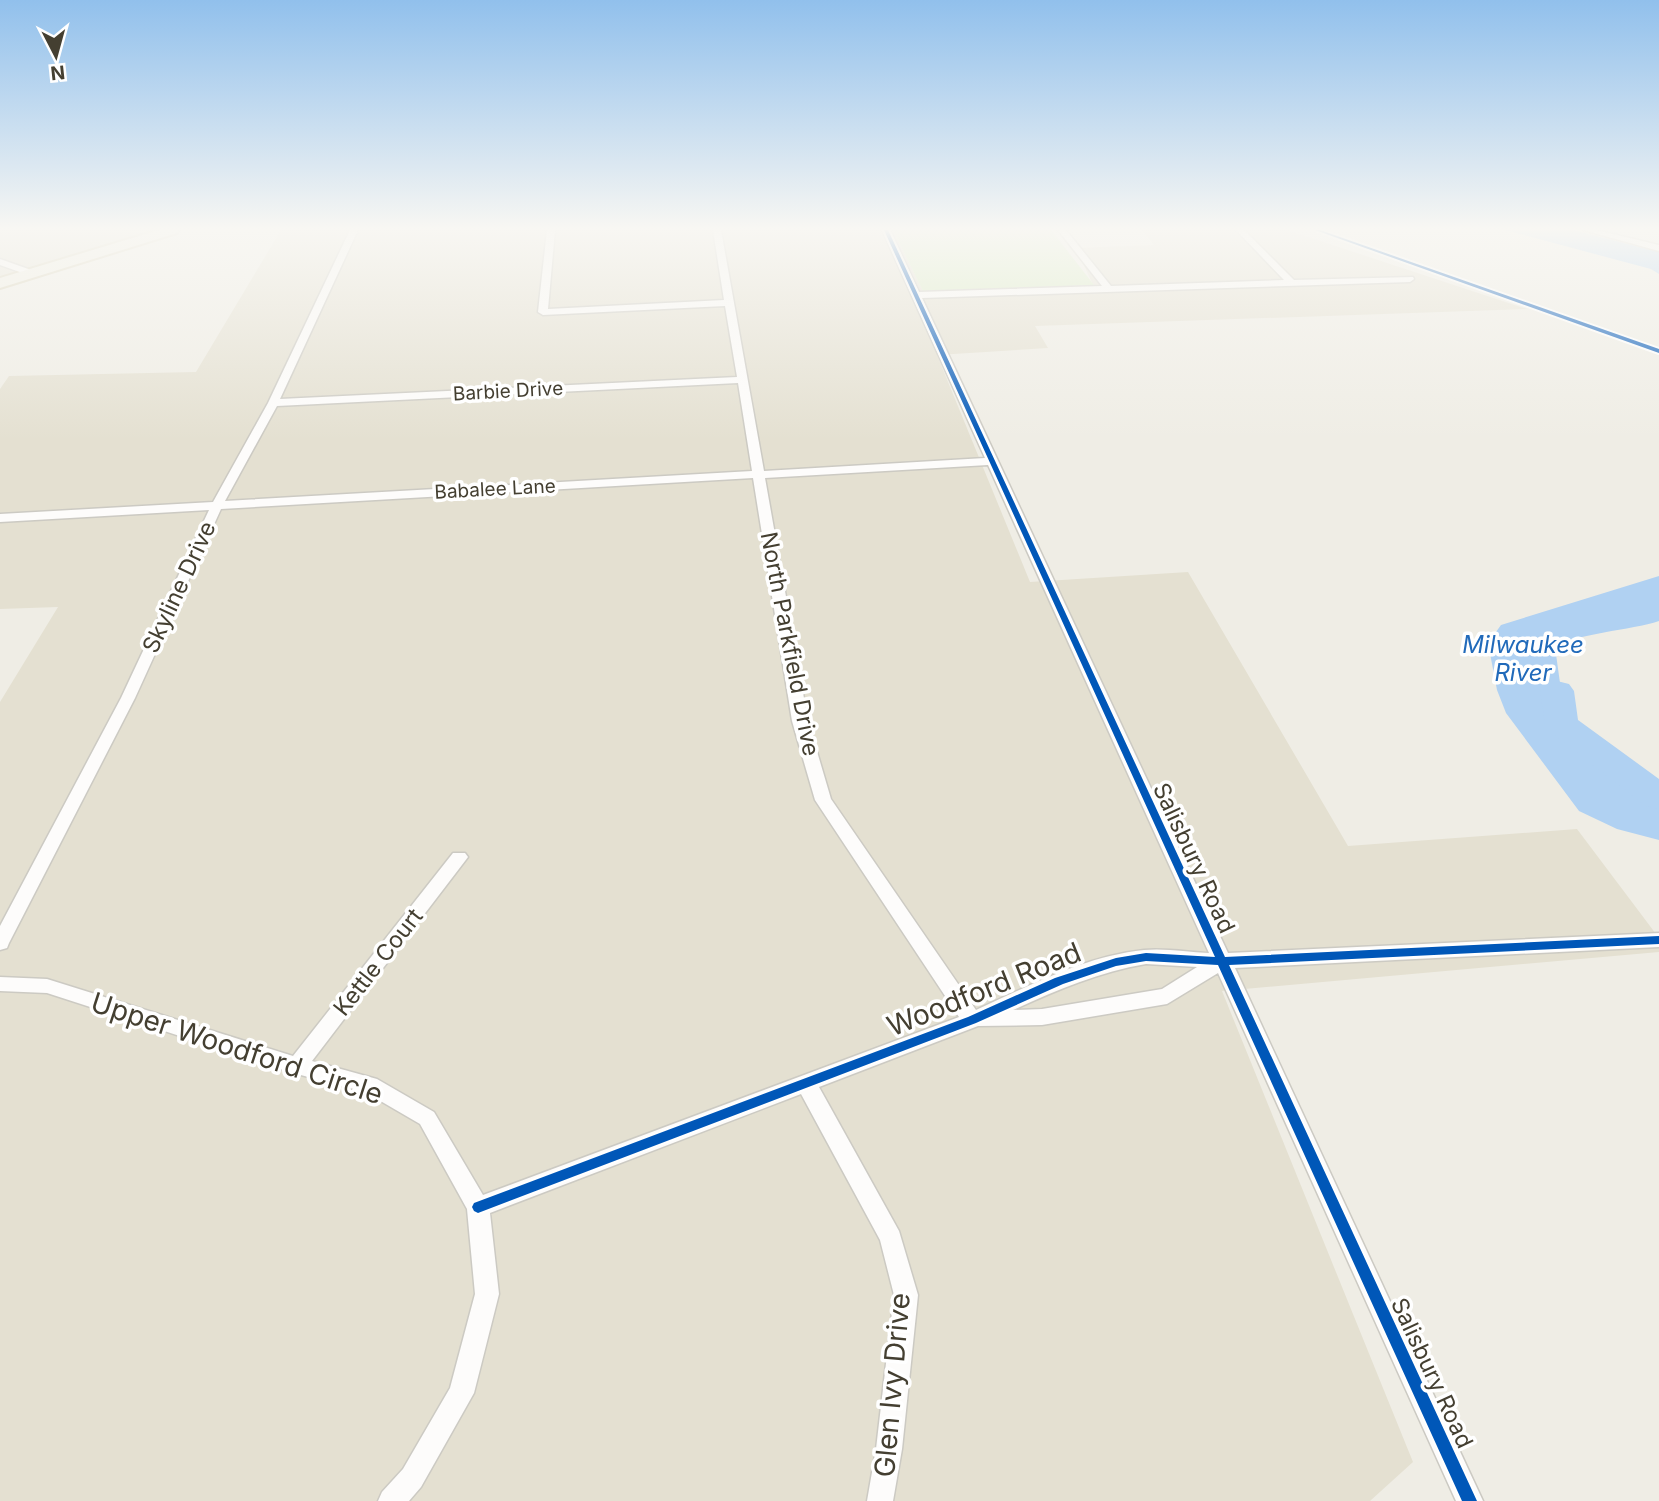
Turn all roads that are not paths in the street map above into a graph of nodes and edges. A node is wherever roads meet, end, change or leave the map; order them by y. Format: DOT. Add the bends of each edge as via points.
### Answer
graph roads {
  1 [pos="321,300"];
  2 [pos="544,300"];
  3 [pos="918,300"];
  4 [pos="729,303"];
  5 [pos="742,380"];
  6 [pos="273,402"];
  7 [pos="990,461"];
  8 [pos="758,475"];
  9 [pos="217,505"];
  10 [pos="0,518"];
  11 [pos="459,857"];
  12 [pos="1659,940"];
  13 [pos="0,943"];
  14 [pos="1221,961"];
  15 [pos="0,984"];
  16 [pos="972,1020"];
  17 [pos="297,1066"];
  18 [pos="806,1083"];
  19 [pos="478,1207"];
  20 [pos="391,1501"];
  21 [pos="880,1501"];
  22 [pos="1469,1501"];
  1 -- 6 [label="street, Skyline Drive"];
  2 -- 4 [label="street" via="543,312"];
  3 -- 7 [label="street, Salisbury Road"];
  4 -- 5 [label="street, North Parkfield Drive"];
  5 -- 6 [label="street, Barbie Drive"];
  5 -- 8 [label="street, North Parkfield Drive"];
  6 -- 9 [label="street, Skyline Drive"];
  7 -- 8 [label="street, Babalee Lane"];
  7 -- 14 [label="street, Salisbury Road"];
  8 -- 9 [label="street, Babalee Lane"];
  8 -- 16 [label="street, North Parkfield Drive" via="800,721 823,800"];
  9 -- 10 [label="street, Babalee Lane"];
  9 -- 13 [label="street, Skyline Drive" via="128,698"];
  11 -- 17 [label="street, Kettle Court"];
  12 -- 14 [label="street, Woodford Road"];
  14 -- 16 [label="street, Woodford Road" via="1146,957 1116,962 1049,985"];
  14 -- 16 [label="street, Woodford Road" via="1167,996 1041,1017"];
  14 -- 22 [label="street, Salisbury Road"];
  15 -- 17 [label="street, Upper Woodford Circle" via="47,986"];
  16 -- 18 [label="street, Woodford Road"];
  17 -- 19 [label="street, Upper Woodford Circle" via="370,1085 427,1118"];
  18 -- 19 [label="street, Woodford Road"];
  18 -- 21 [label="street, Glen Ivy Drive" via="891,1238 906,1295"];
  19 -- 20 [label="street, Upper Woodford Circle" via="487,1294 461,1393 412,1478"];
}
